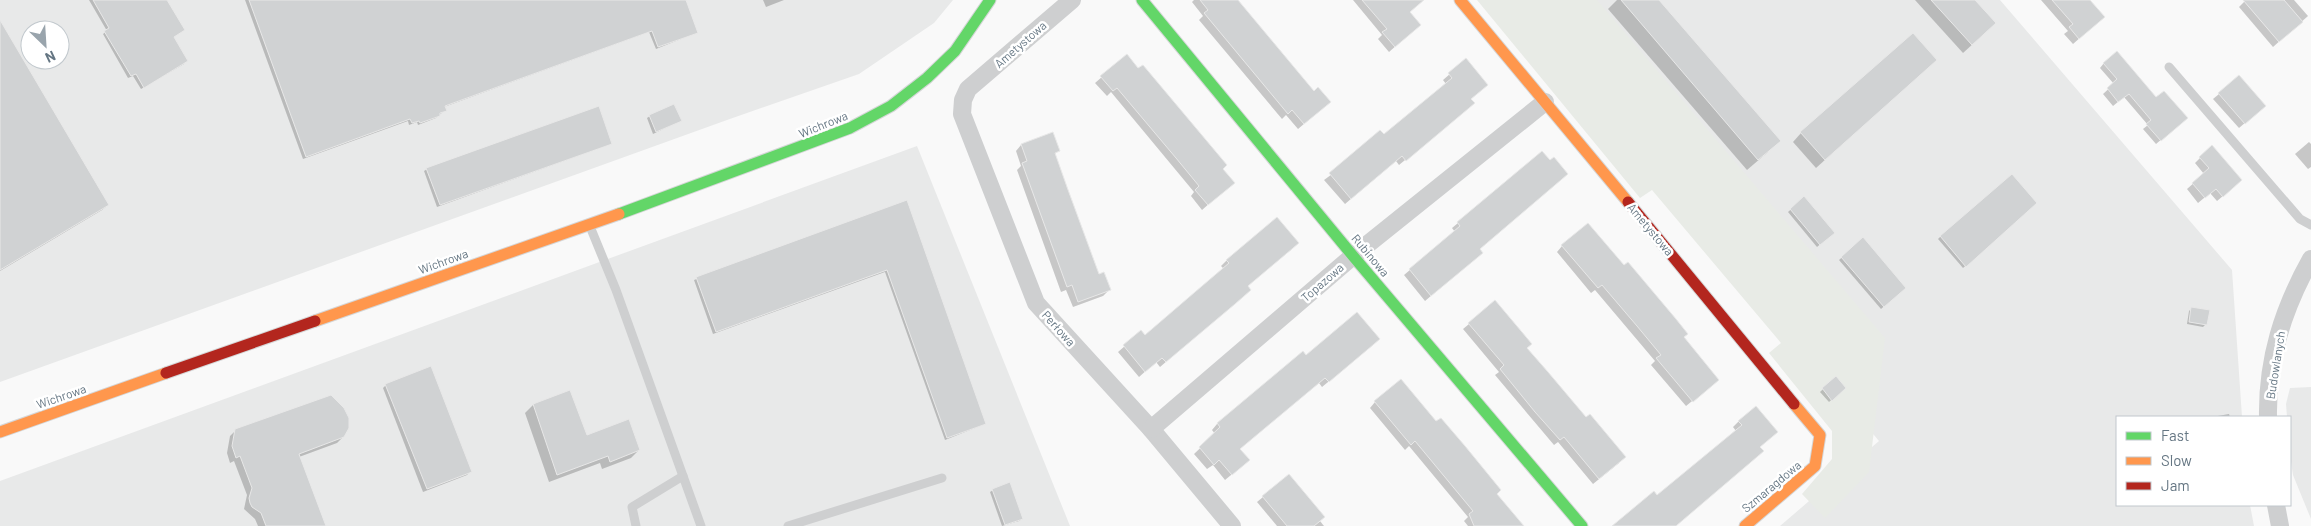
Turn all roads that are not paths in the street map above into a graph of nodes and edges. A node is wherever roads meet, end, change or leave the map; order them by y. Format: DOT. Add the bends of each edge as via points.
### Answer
graph roads {
  1 [pos="990,0"];
  2 [pos="1072,0"];
  3 [pos="1142,0"];
  4 [pos="1460,0"];
  5 [pos="2169,67"];
  6 [pos="968,89"];
  7 [pos="1545,102"];
  8 [pos="589,224"];
  9 [pos="2311,225"];
  10 [pos="1353,256"];
  11 [pos="2311,259"];
  12 [pos="2268,416"];
  13 [pos="1151,429"];
  14 [pos="0,432"];
  15 [pos="1815,466"];
  16 [pos="683,476"];
  17 [pos="942,478"];
  18 [pos="2276,506"];
  19 [pos="636,526"];
  20 [pos="701,526"];
  21 [pos="788,526"];
  22 [pos="1232,526"];
  23 [pos="1582,526"];
  24 [pos="1745,526"];
  25 [pos="2280,526"];
  1 -- 8 [label="street, Wichrowa" via="955,51 927,78 864,122"];
  2 -- 6 [label="street, Ametystowa"];
  3 -- 10 [label="street, Rubinowa"];
  4 -- 7 [label="street, Ametystowa"];
  5 -- 9 [label="lane" via="2300,219"];
  6 -- 13 [label="street, Perłowa" via="962,100 962,114 1036,303"];
  7 -- 10 [label="street, Topazowa"];
  7 -- 15 [label="street, Ametystowa" via="1820,435"];
  8 -- 14 [label="street, Wichrowa"];
  8 -- 16 [label="lane"];
  10 -- 13 [label="street, Topazowa"];
  10 -- 23 [label="street, Rubinowa"];
  11 -- 12 [label="street, Budowlanych" via="2293,292 2278,332"];
  13 -- 22 [label="street, Perłowa"];
  15 -- 24 [label="street, Szmaragdowa"];
  16 -- 19 [label="lane" via="632,507"];
  16 -- 20 [label="lane"];
  17 -- 21 [label="lane"];
  18 -- 25 [label="street"];
}
